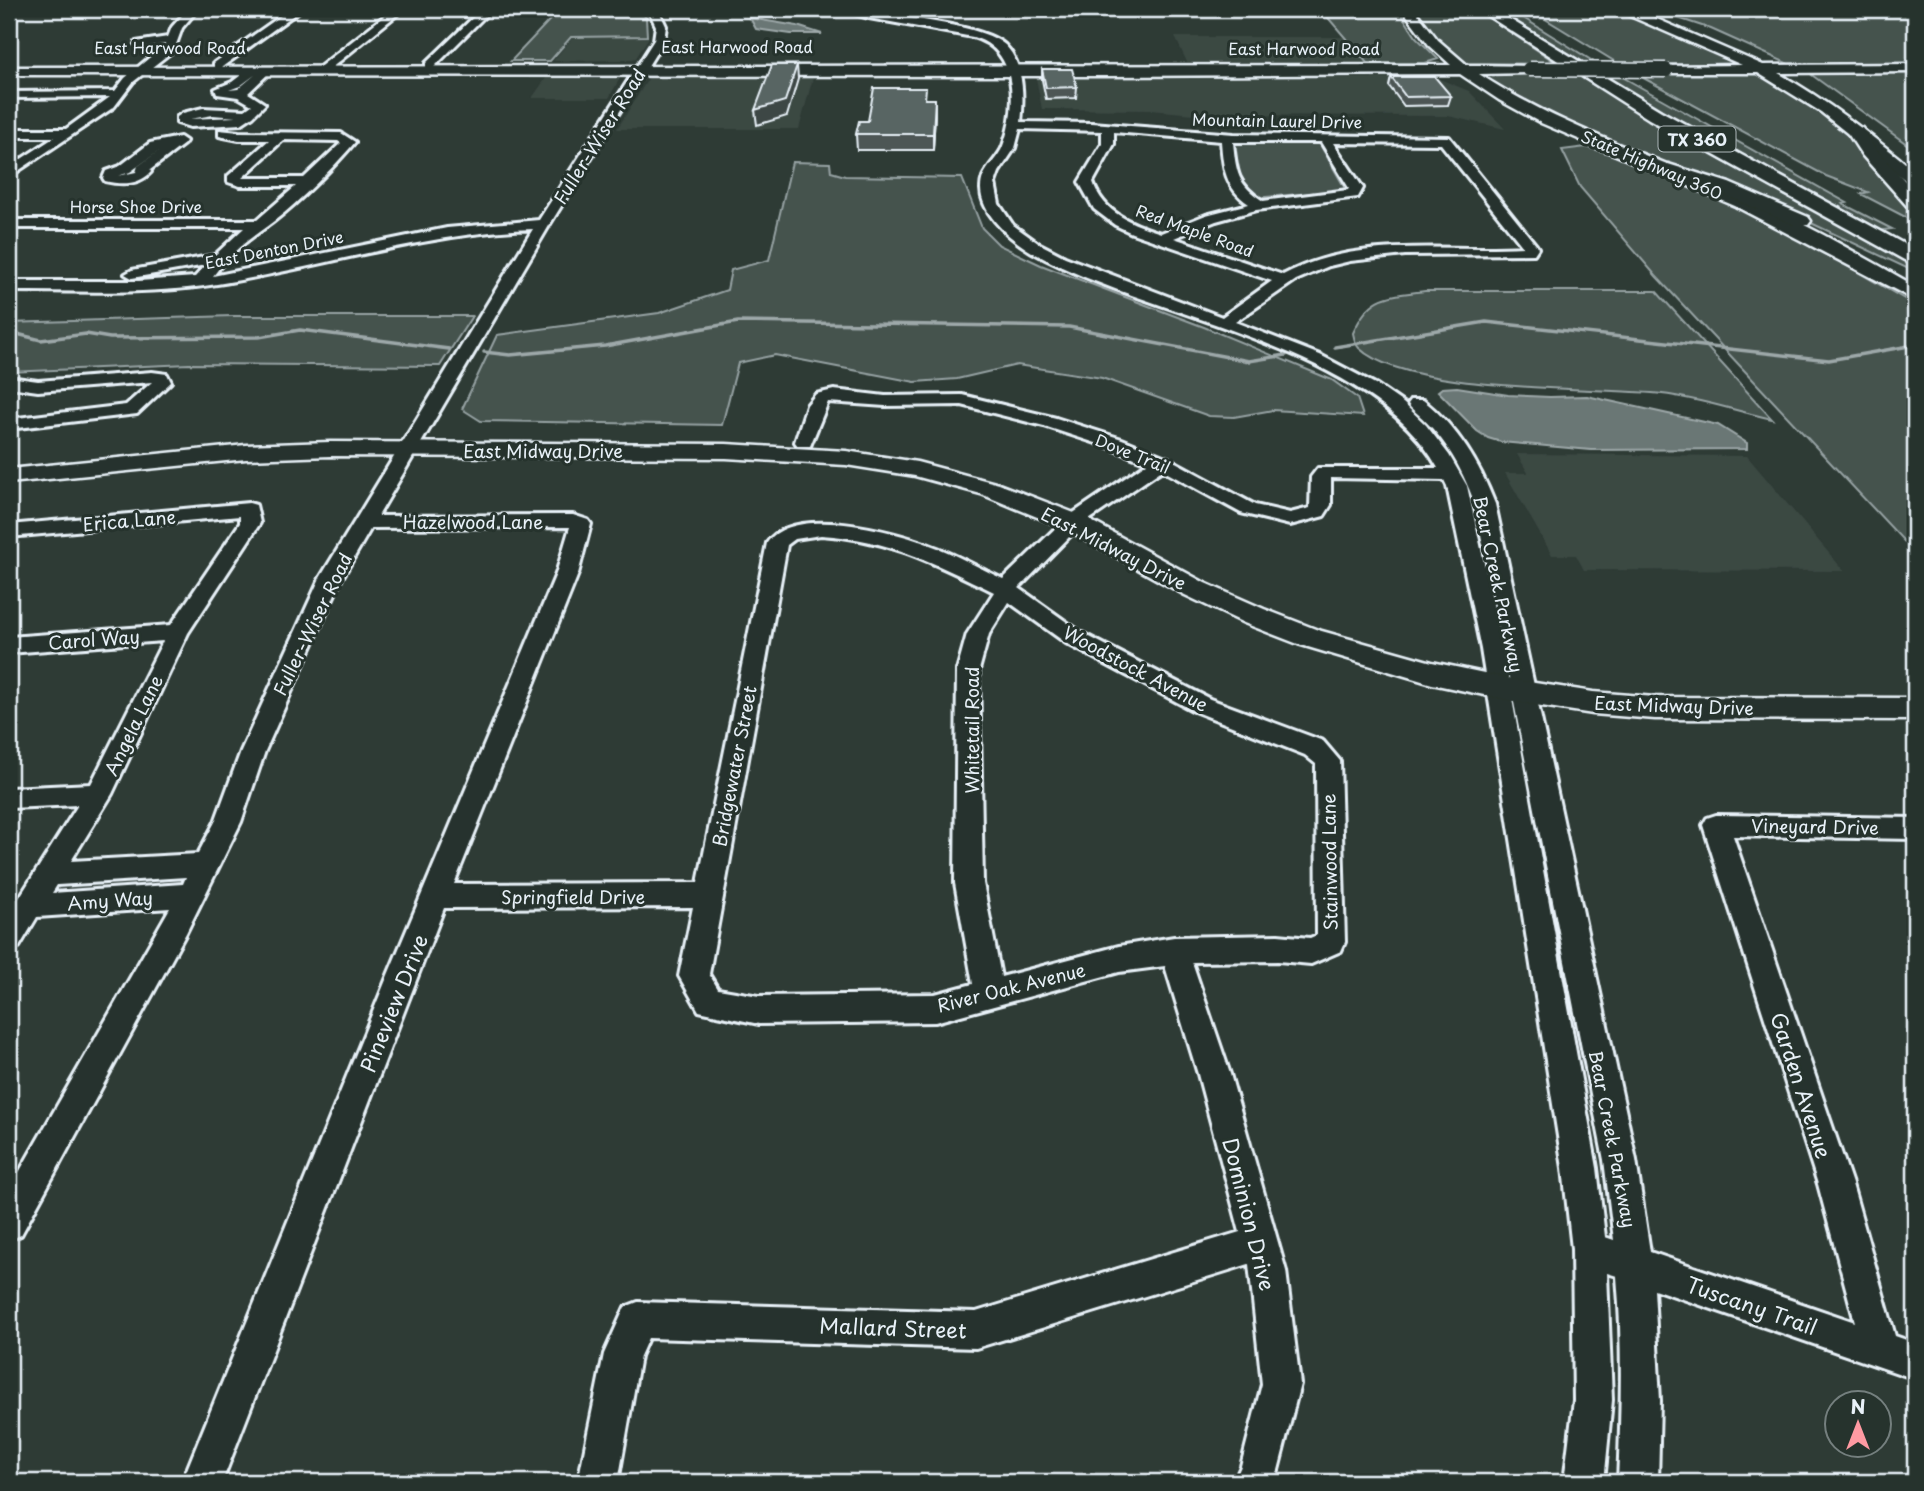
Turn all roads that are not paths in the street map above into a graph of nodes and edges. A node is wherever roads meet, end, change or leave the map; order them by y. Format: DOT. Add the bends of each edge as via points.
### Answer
graph roads {
  1 [pos="193,9"];
  2 [pos="297,9"];
  3 [pos="399,9"];
  4 [pos="487,9"];
  5 [pos="653,9"];
  6 [pos="843,9"];
  7 [pos="1408,9"];
  8 [pos="1484,9"];
  9 [pos="1620,9"];
  10 [pos="897,19"];
  11 [pos="172,40"];
  12 [pos="140,44"];
  13 [pos="1587,51"];
  14 [pos="9,65"];
  15 [pos="218,65"];
  16 [pos="430,65"];
  17 [pos="1018,65"];
  18 [pos="767,67"];
  19 [pos="38,68"];
  20 [pos="140,68"];
  21 [pos="326,68"];
  22 [pos="642,68"];
  23 [pos="1253,68"];
  24 [pos="1465,69"];
  25 [pos="1762,70"];
  26 [pos="1915,70"];
  27 [pos="9,71"];
  28 [pos="260,71"];
  29 [pos="1653,90"];
  30 [pos="118,93"];
  31 [pos="240,93"];
  32 [pos="9,95"];
  33 [pos="1021,127"];
  34 [pos="1108,129"];
  35 [pos="1856,132"];
  36 [pos="9,133"];
  37 [pos="68,133"];
  38 [pos="279,137"];
  39 [pos="1227,138"];
  40 [pos="1324,138"];
  41 [pos="185,140"];
  42 [pos="1668,170"];
  43 [pos="9,173"];
  44 [pos="1915,179"];
  45 [pos="1006,180"];
  46 [pos="310,182"];
  47 [pos="1005,195"];
  48 [pos="1915,202"];
  49 [pos="1259,204"];
  50 [pos="9,224"];
  51 [pos="263,224"];
  52 [pos="543,224"];
  53 [pos="1163,238"];
  54 [pos="227,257"];
  55 [pos="1915,258"];
  56 [pos="1915,274"];
  57 [pos="9,276"];
  58 [pos="208,281"];
  59 [pos="1286,281"];
  60 [pos="9,286"];
  61 [pos="1915,293"];
  62 [pos="1234,317"];
  63 [pos="9,382"];
  64 [pos="9,424"];
  65 [pos="411,442"];
  66 [pos="804,442"];
  67 [pos="1161,462"];
  68 [pos="9,463"];
  69 [pos="1451,474"];
  70 [pos="9,476"];
  71 [pos="249,509"];
  72 [pos="1081,517"];
  73 [pos="364,522"];
  74 [pos="581,523"];
  75 [pos="9,531"];
  76 [pos="789,533"];
  77 [pos="1006,589"];
  78 [pos="178,632"];
  79 [pos="9,645"];
  80 [pos="1508,681"];
  81 [pos="1915,692"];
  82 [pos="1915,709"];
  83 [pos="1328,761"];
  84 [pos="99,794"];
  85 [pos="9,798"];
  86 [pos="1716,825"];
  87 [pos="1915,828"];
  88 [pos="206,865"];
  89 [pos="50,874"];
  90 [pos="191,895"];
  91 [pos="710,895"];
  92 [pos="436,896"];
  93 [pos="30,906"];
  94 [pos="9,938"];
  95 [pos="1174,950"];
  96 [pos="1311,951"];
  97 [pos="990,994"];
  98 [pos="709,1001"];
  99 [pos="9,1223"];
  100 [pos="1261,1243"];
  101 [pos="1589,1249"];
  102 [pos="1634,1264"];
  103 [pos="1880,1348"];
  104 [pos="1915,1361"];
  105 [pos="1262,1479"];
  106 [pos="202,1482"];
  107 [pos="598,1482"];
  108 [pos="1584,1482"];
  109 [pos="1638,1482"];
  1 -- 11 [label="street"];
  2 -- 15 [label="street"];
  3 -- 21 [label="street"];
  4 -- 16 [label="street"];
  5 -- 22 [label="street, Fuller-Wiser Road" via="662,34"];
  6 -- 10 [label="street"];
  7 -- 24 [label="main road, State Highway 360" via="1420,29"];
  8 -- 55 [label="highway, TX 360" via="1655,115"];
  9 -- 25 [label="main road" via="1690,35"];
  10 -- 17 [label="street" via="992,41"];
  10 -- 17 [label="street" via="981,31 1003,39"];
  11 -- 12 [label="street"];
  11 -- 20 [label="street" via="164,53"];
  13 -- 29 [label="highway"];
  14 -- 19 [label="main road, East Harwood Road"];
  15 -- 20 [label="main road, East Harwood Road"];
  15 -- 21 [label="main road, East Harwood Road"];
  16 -- 21 [label="main road, East Harwood Road"];
  16 -- 22 [label="main road, East Harwood Road"];
  17 -- 18 [label="main road, East Harwood Road"];
  17 -- 18 [label="main road, East Harwood Road" via="1008,79 944,72"];
  17 -- 23 [label="main road, East Harwood Road"];
  17 -- 23 [label="main road, East Harwood Road"];
  17 -- 33 [label="street, Bear Creek Parkway"];
  18 -- 22 [label="main road, East Harwood Road"];
  18 -- 22 [label="main road, East Harwood Road" via="686,64"];
  19 -- 20 [label="main road, East Harwood Road"];
  19 -- 27 [label="main road, East Harwood Road"];
  20 -- 28 [label="main road, East Harwood Road"];
  20 -- 30 [label="street" via="114,86"];
  21 -- 22 [label="main road, East Harwood Road" via="624,73"];
  21 -- 28 [label="main road, East Harwood Road"];
  22 -- 52 [label="street, Fuller-Wiser Road"];
  23 -- 24 [label="main road, East Harwood Road"];
  24 -- 25 [label="main road, East Harwood Road, bridge"];
  24 -- 42 [label="main road, State Highway 360" via="1527,109"];
  25 -- 26 [label="main road, East Harwood Road"];
  25 -- 35 [label="main road"];
  28 -- 31 [label="street" via="250,89"];
  28 -- 31 [label="street" via="220,91"];
  30 -- 32 [label="street"];
  30 -- 37 [label="street" via="110,105"];
  31 -- 38 [label="street" via="259,104 218,134"];
  33 -- 34 [label="street, Mountain Laurel Drive"];
  33 -- 45 [label="street, Bear Creek Parkway" via="1026,142"];
  33 -- 62 [label="street, Bear Creek Parkway" via="989,177 989,196 1007,227 1065,262"];
  34 -- 39 [label="street, Mountain Laurel Drive"];
  34 -- 53 [label="street, Red Maple Road" via="1108,144 1086,182 1088,194 1113,219"];
  35 -- 44 [label="main road"];
  35 -- 48 [label="highway"];
  36 -- 37 [label="street"];
  37 -- 43 [label="street"];
  38 -- 46 [label="street" via="349,140"];
  38 -- 46 [label="street" via="233,179"];
  39 -- 40 [label="street, Mountain Laurel Drive"];
  39 -- 49 [label="street" via="1231,181"];
  40 -- 49 [label="street" via="1355,192"];
  40 -- 59 [label="street, Mountain Laurel Drive" via="1446,140 1529,244 1529,251 1377,254 1337,260"];
  41 -- 41 [label="street" via="154,146 110,178 139,176"];
  42 -- 56 [label="highway" via="1772,208"];
  42 -- 61 [label="main road, State Highway 360" via="1803,232"];
  46 -- 51 [label="street"];
  47 -- 62 [label="street, Bear Creek Parkway" via="1017,220 1051,245"];
  49 -- 53 [label="street" via="1217,215"];
  50 -- 51 [label="street, Horse Shoe Drive"];
  51 -- 54 [label="street"];
  52 -- 58 [label="street, East Denton Drive" via="447,232"];
  52 -- 65 [label="street, Fuller-Wiser Road"];
  53 -- 59 [label="street, Red Maple Road"];
  54 -- 57 [label="street" via="135,274"];
  54 -- 58 [label="street"];
  58 -- 60 [label="street, East Denton Drive"];
  59 -- 62 [label="street"];
  62 -- 69 [label="street, Bear Creek Parkway" via="1354,376 1395,403 1432,441"];
  62 -- 80 [label="street, Bear Creek Parkway" via="1332,354 1380,378 1421,407 1455,442 1471,466 1485,504"];
  63 -- 64 [label="street" via="38,386 152,377 162,382 131,410"];
  65 -- 66 [label="main road, East Midway Drive"];
  65 -- 68 [label="main road, East Midway Drive" via="339,436 261,439"];
  65 -- 70 [label="main road, East Midway Drive" via="246,452"];
  65 -- 72 [label="main road, East Midway Drive" via="726,450 846,458 917,469"];
  65 -- 73 [label="street, Fuller-Wiser Road"];
  66 -- 67 [label="street, Dove Trail" via="822,398 962,400 1050,422"];
  66 -- 72 [label="main road, East Midway Drive" via="928,458 1015,482"];
  67 -- 69 [label="street, Dove Trail" via="1248,509 1290,519 1317,512 1325,472"];
  67 -- 72 [label="street, Whitetail Road"];
  69 -- 80 [label="street, Bear Creek Parkway"];
  71 -- 75 [label="street, Erica Lane"];
  71 -- 78 [label="street, Angela Lane" via="250,523"];
  72 -- 77 [label="street, Whitetail Road"];
  72 -- 80 [label="main road, East Midway Drive" via="1195,589 1265,621 1368,656"];
  73 -- 74 [label="street, Hazelwood Lane"];
  73 -- 88 [label="street, Fuller-Wiser Road" via="331,578"];
  74 -- 92 [label="street, Pineview Drive" via="566,574"];
  76 -- 77 [label="street, Woodstock Avenue" via="821,528 856,531 922,549"];
  76 -- 91 [label="street, Bridgewater Street" via="777,543"];
  77 -- 83 [label="street, Woodstock Avenue" via="1074,638 1202,705 1314,748"];
  77 -- 97 [label="street, Whitetail Road" via="978,634 968,670 969,883"];
  78 -- 79 [label="street, Carol Way"];
  78 -- 84 [label="street, Angela Lane"];
  80 -- 81 [label="main road, East Midway Drive" via="1635,689"];
  80 -- 82 [label="main road, East Midway Drive" via="1593,703 1655,708"];
  80 -- 101 [label="street, Bear Creek Parkway"];
  80 -- 102 [label="street, Bear Creek Parkway" via="1620,1160"];
  83 -- 96 [label="street, Stainwood Lane" via="1331,942"];
  84 -- 85 [label="street"];
  84 -- 89 [label="street, Angela Lane"];
  86 -- 87 [label="street, Vineyard Drive"];
  86 -- 103 [label="street, Garden Avenue" via="1835,1184"];
  88 -- 89 [label="street, Amy Way"];
  88 -- 90 [label="street, Fuller-Wiser Road"];
  89 -- 93 [label="street, Angela Lane"];
  90 -- 93 [label="street, Amy Way"];
  90 -- 99 [label="street, Fuller-Wiser Road"];
  91 -- 92 [label="street, Springfield Drive"];
  91 -- 98 [label="street, Bridgewater Street" via="694,976"];
  92 -- 106 [label="street, Pineview Drive"];
  93 -- 94 [label="street, Angela Lane"];
  95 -- 96 [label="street, River Oak Avenue"];
  95 -- 97 [label="street, River Oak Avenue" via="1119,958"];
  95 -- 100 [label="street, Dominion Drive"];
  97 -- 98 [label="street, River Oak Avenue" via="935,1008 760,1010"];
  100 -- 105 [label="street, Dominion Drive" via="1281,1384"];
  100 -- 107 [label="street, Mallard Street" via="976,1330 638,1320 622,1354"];
  101 -- 102 [label="street, Tuscany Trail"];
  101 -- 108 [label="street, Bear Creek Parkway" via="1593,1400"];
  102 -- 103 [label="street, Tuscany Trail"];
  102 -- 109 [label="street, Bear Creek Parkway" via="1642,1420"];
  103 -- 104 [label="street, Tuscany Trail"];
}
